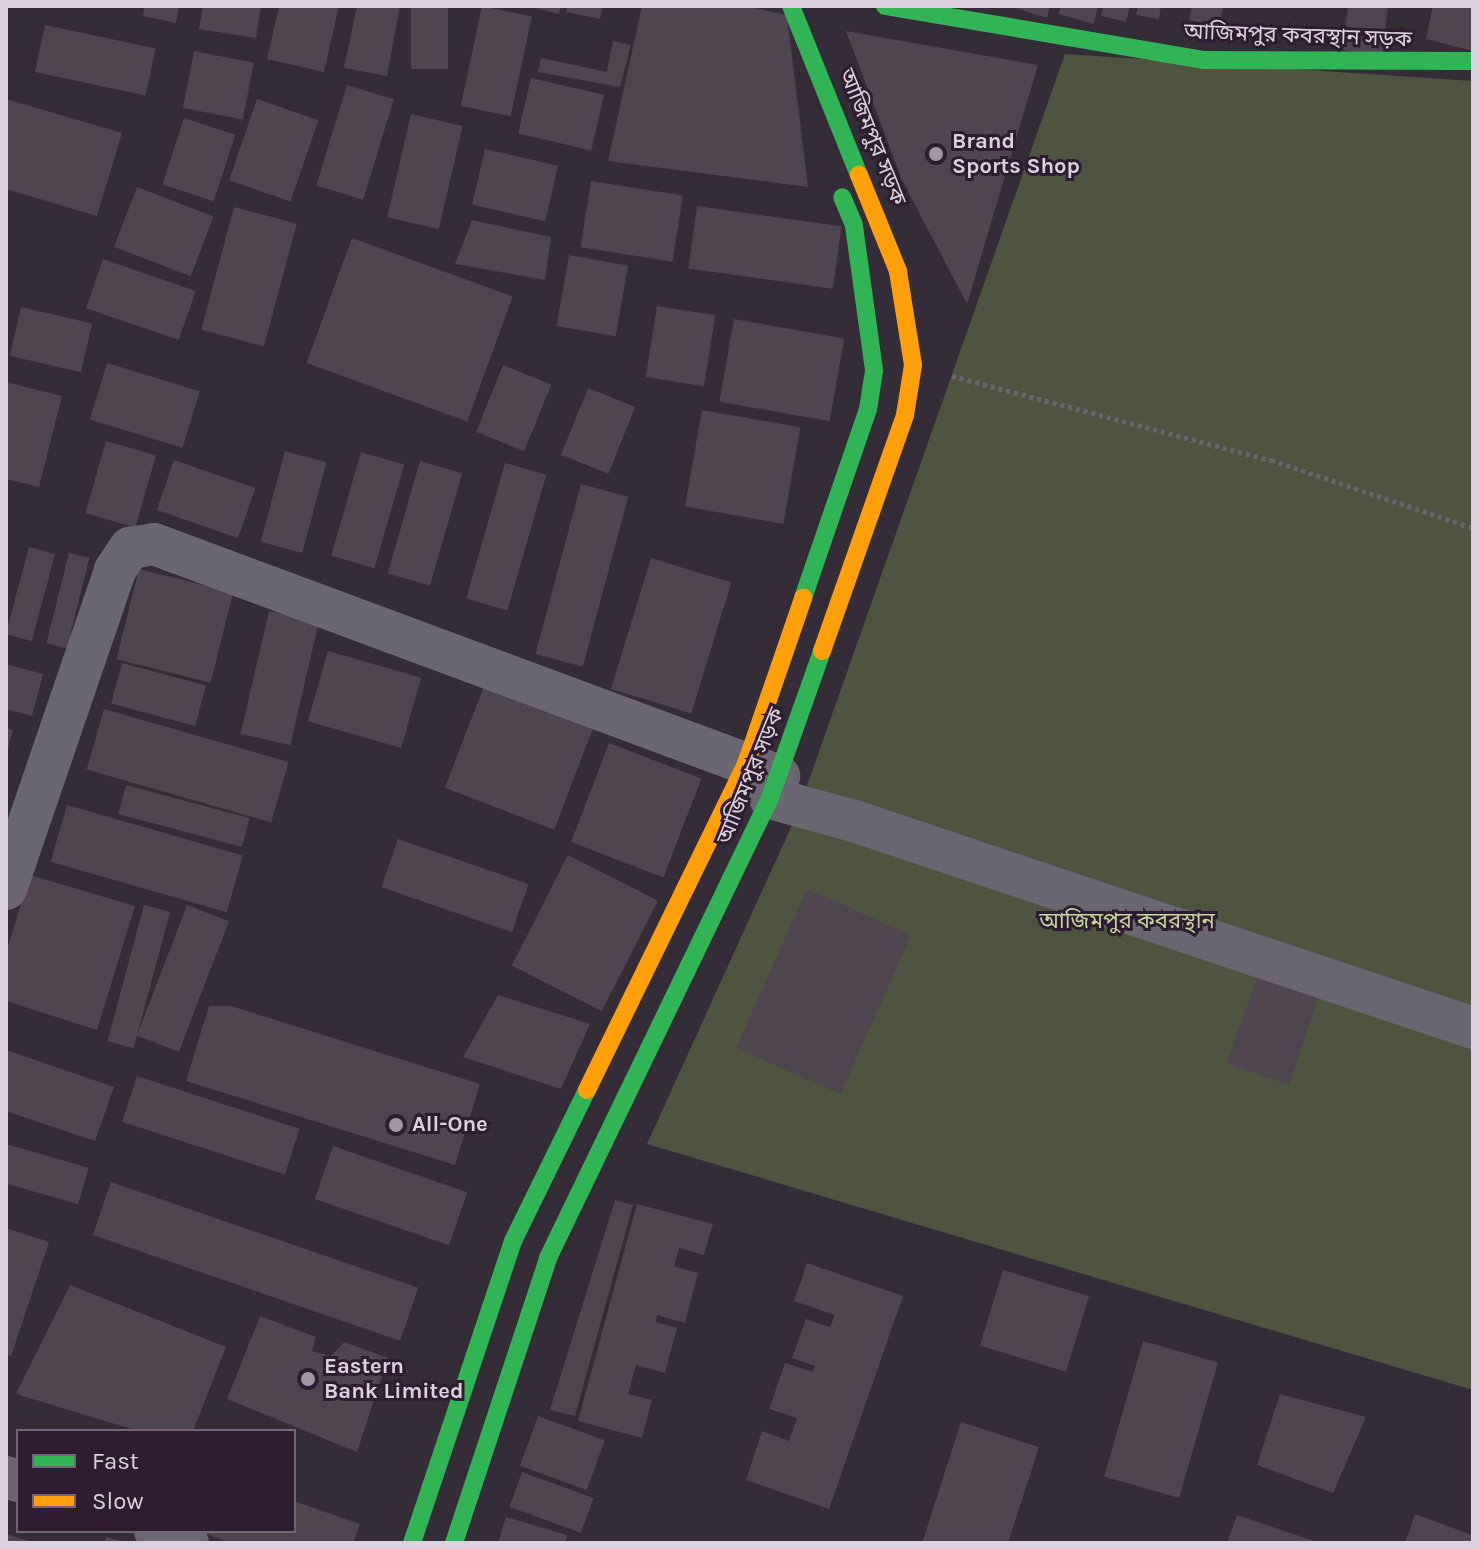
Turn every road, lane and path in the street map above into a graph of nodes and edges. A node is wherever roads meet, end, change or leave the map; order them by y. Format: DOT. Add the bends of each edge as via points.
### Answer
graph roads {
  1 [pos="791,6"];
  2 [pos="885,6"];
  3 [pos="1473,61"];
  4 [pos="837,184"];
  5 [pos="913,365"];
  6 [pos="1473,528"];
  7 [pos="765,779"];
  8 [pos="6,889"];
  9 [pos="1473,1028"];
  10 [pos="160,1533"];
  11 [pos="188,1543"];
  12 [pos="412,1543"];
  13 [pos="454,1543"];
  1 -- 5 [label="main road, আজিমপুর সড়ক" via="898,271"];
  2 -- 3 [label="main road, আজিমপুর কবরস্থান সড়ক" via="1204,60"];
  4 -- 7 [label="main road, আজিমপুর সড়ক" via="854,225 871,328 872,383"];
  5 -- 6 [label="path" via="1271,460"];
  5 -- 7 [label="main road, আজিমপুর সড়ক" via="905,415"];
  7 -- 8 [label="street" via="154,544 130,548 115,570"];
  7 -- 9 [label="street"];
  7 -- 12 [label="main road, আজিমপুর সড়ক" via="513,1241"];
  7 -- 13 [label="main road, আজিমপুর সড়ক" via="548,1258"];
  10 -- 11 [label="street"];
}
